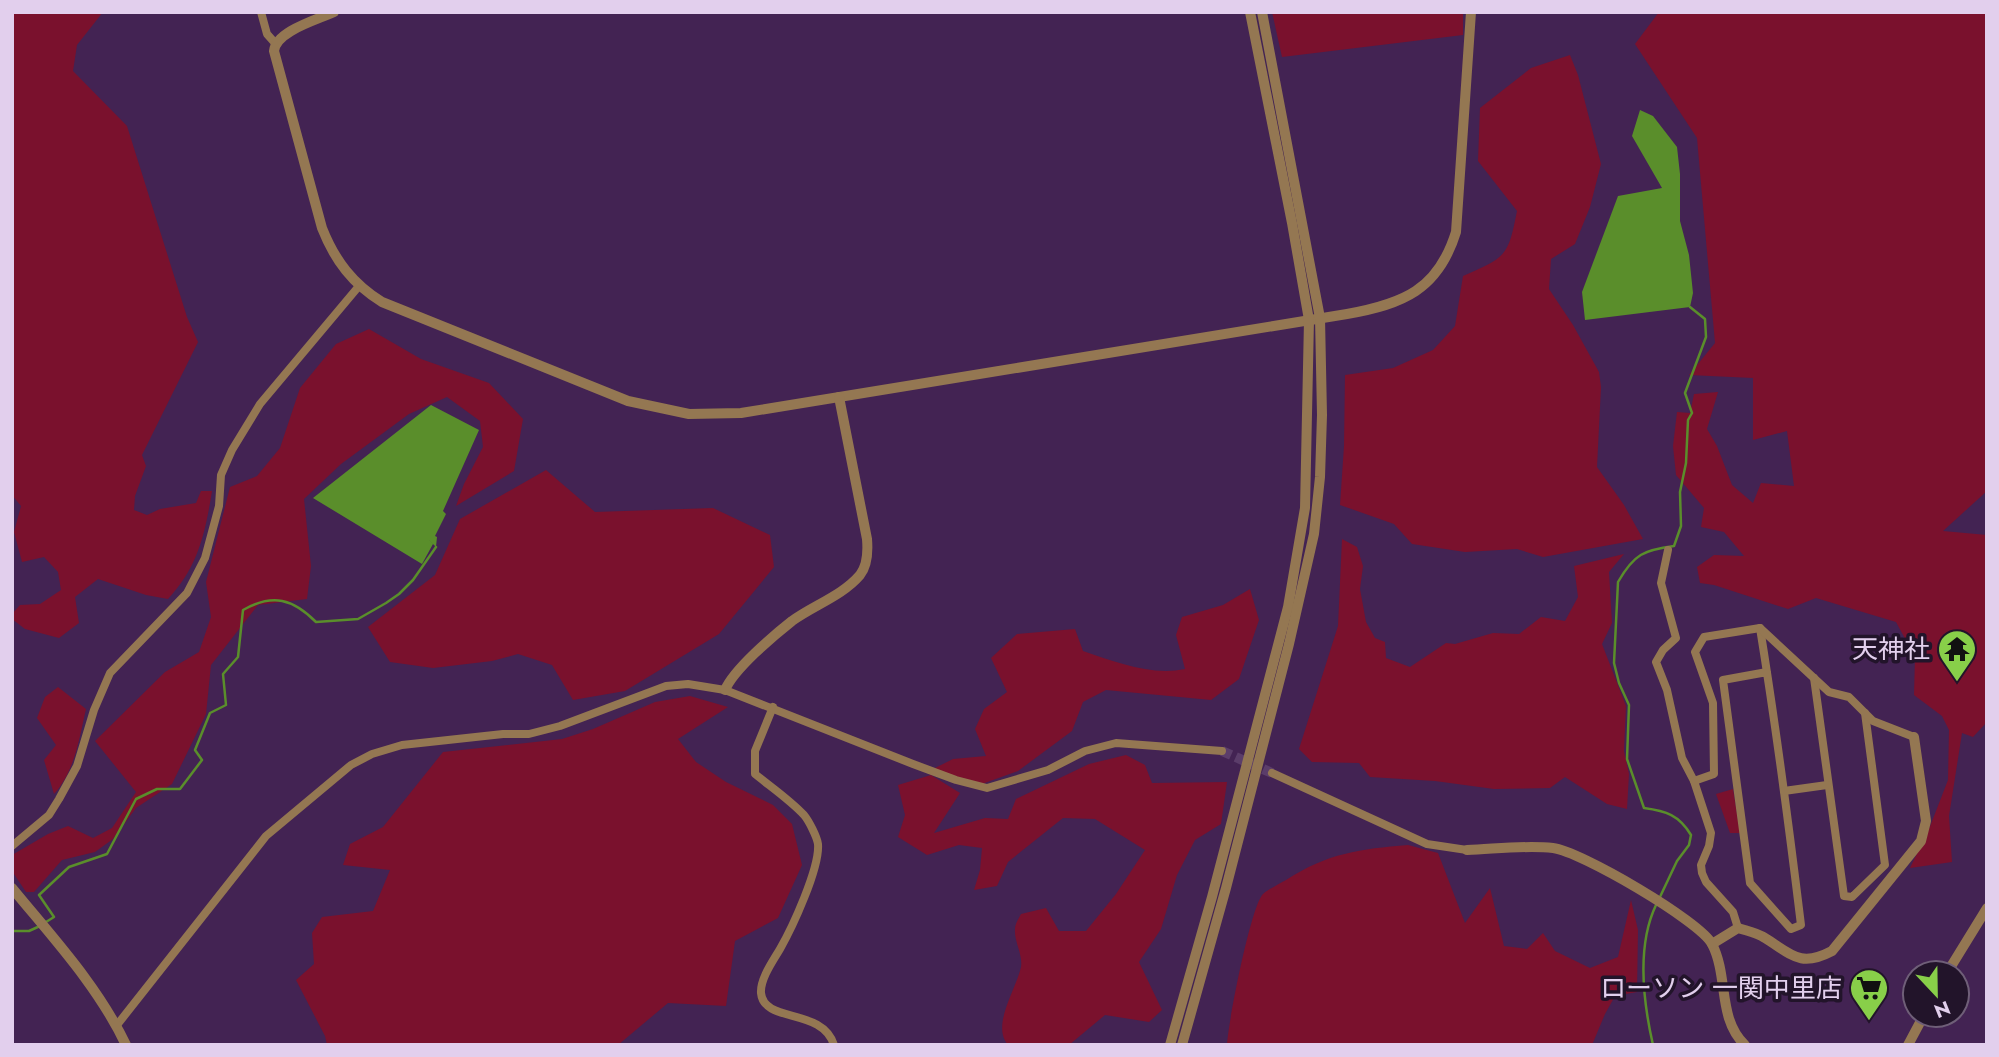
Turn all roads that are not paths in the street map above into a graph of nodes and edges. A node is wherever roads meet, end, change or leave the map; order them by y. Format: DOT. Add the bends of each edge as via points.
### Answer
graph roads {
  1 [pos="261,12"];
  2 [pos="334,12"];
  3 [pos="1250,12"];
  4 [pos="1262,12"];
  5 [pos="1471,12"];
  6 [pos="275,43"];
  7 [pos="359,286"];
  8 [pos="1320,318"];
  9 [pos="1309,320"];
  10 [pos="839,397"];
  11 [pos="1668,550"];
  12 [pos="1760,628"];
  13 [pos="1767,672"];
  14 [pos="1814,676"];
  15 [pos="725,690"];
  16 [pos="773,707"];
  17 [pos="1865,713"];
  18 [pos="1914,737"];
  19 [pos="1222,751"];
  20 [pos="1272,773"];
  21 [pos="1694,781"];
  22 [pos="1827,785"];
  23 [pos="1784,791"];
  24 [pos="12,846"];
  25 [pos="1467,850"];
  26 [pos="12,888"];
  27 [pos="1987,908"];
  28 [pos="1738,928"];
  29 [pos="1712,944"];
  30 [pos="1956,959"];
  31 [pos="117,1025"];
  32 [pos="1917,1029"];
  33 [pos="126,1045"];
  34 [pos="834,1045"];
  35 [pos="1170,1045"];
  36 [pos="1182,1045"];
  37 [pos="1745,1045"];
  38 [pos="1908,1045"];
  1 -- 6 [label="street" via="267,34"];
  2 -- 6 [label="street"];
  3 -- 9 [label="street"];
  4 -- 8 [label="street"];
  5 -- 8 [label="street" via="1458,209 1451,247 1433,276 1410,296 1381,308"];
  6 -- 7 [label="street" via="322,228 341,265"];
  7 -- 10 [label="street" via="400,311 650,407 708,415"];
  7 -- 24 [label="street" via="260,404 221,475 219,506 205,558 187,593 110,673 77,766 59,799 49,815"];
  8 -- 9 [label="street"];
  8 -- 36 [label="street" via="1322,415 1314,534 1265,743"];
  9 -- 10 [label="street"];
  9 -- 35 [label="street" via="1305,508 1288,607"];
  10 -- 15 [label="street" via="867,539 862,573 793,621 731,677"];
  11 -- 21 [label="street" via="1662,587 1676,638 1656,662 1682,758"];
  12 -- 13 [label="street"];
  12 -- 14 [label="street"];
  12 -- 21 [label="street" via="1706,636 1696,648 1713,703 1714,774"];
  13 -- 23 [label="street"];
  13 -- 23 [label="street" via="1723,680 1750,883 1791,929 1801,925"];
  14 -- 17 [label="street" via="1829,692 1849,697"];
  14 -- 22 [label="street"];
  15 -- 16 [label="street"];
  15 -- 31 [label="street" via="666,686 529,734 402,745 351,765 266,836"];
  16 -- 19 [label="street" via="913,764 987,788 1116,743"];
  16 -- 34 [label="street" via="755,751 755,774 806,817 818,844 813,873 761,992 766,1004 780,1013 821,1025"];
  17 -- 18 [label="street"];
  17 -- 22 [label="street" via="1885,865 1852,897 1844,896"];
  18 -- 28 [label="street" via="1924,834 1832,951 1800,958"];
  20 -- 25 [label="street" via="1427,844"];
  21 -- 28 [label="street" via="1711,833 1702,873 1732,912"];
  22 -- 23 [label="street"];
  25 -- 29 [label="street" via="1553,848 1571,852 1694,925"];
  26 -- 31 [label="street"];
  27 -- 30 [label="street"];
  28 -- 29 [label="street"];
  29 -- 37 [label="street" via="1729,1022"];
  31 -- 33 [label="street"];
  32 -- 38 [label="street"];
}
